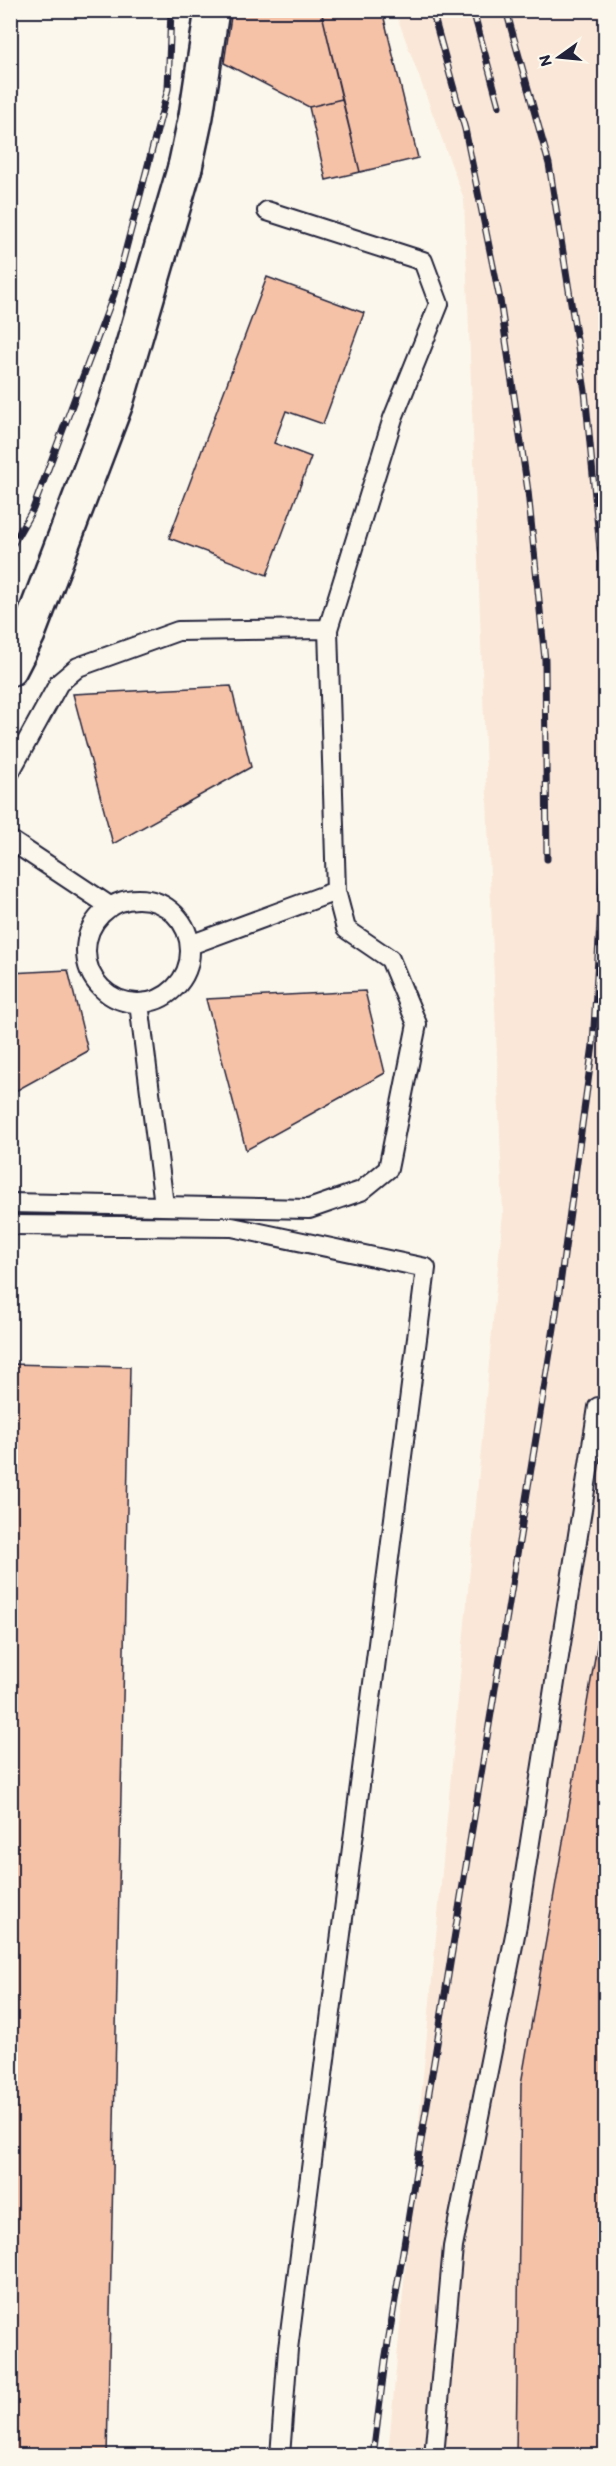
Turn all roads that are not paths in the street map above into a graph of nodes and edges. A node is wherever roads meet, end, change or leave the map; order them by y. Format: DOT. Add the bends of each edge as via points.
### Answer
graph roads {
  1 [pos="212,10"];
  2 [pos="267,211"];
  3 [pos="328,629"];
  4 [pos="10,669"];
  5 [pos="10,772"];
  6 [pos="10,840"];
  7 [pos="336,891"];
  8 [pos="111,907"];
  9 [pos="190,945"];
  10 [pos="140,1003"];
  11 [pos="10,1203"];
  12 [pos="164,1205"];
  13 [pos="10,1226"];
  14 [pos="606,1407"];
  15 [pos="280,2456"];
  16 [pos="434,2456"];
  1 -- 4 [label="street" via="185,166 116,403 28,634"];
  2 -- 3 [label="lane" via="423,261 440,304 393,418"];
  3 -- 5 [label="lane" via="178,631 78,667 58,683"];
  3 -- 7 [label="lane"];
  6 -- 8 [label="lane"];
  7 -- 9 [label="lane"];
  7 -- 12 [label="lane" via="346,929 390,959 417,1023 388,1169 361,1191 309,1209"];
  8 -- 9 [label="lane" via="127,900 161,904 185,928"];
  8 -- 10 [label="lane" via="89,932 88,965 107,993 122,1001"];
  9 -- 10 [label="lane" via="183,978 171,992"];
  10 -- 12 [label="lane"];
  11 -- 12 [label="lane"];
  13 -- 15 [label="lane" via="232,1227 426,1268 288,2349"];
  14 -- 16 [label="lane" via="598,1407 517,1924 453,2247"];
}
